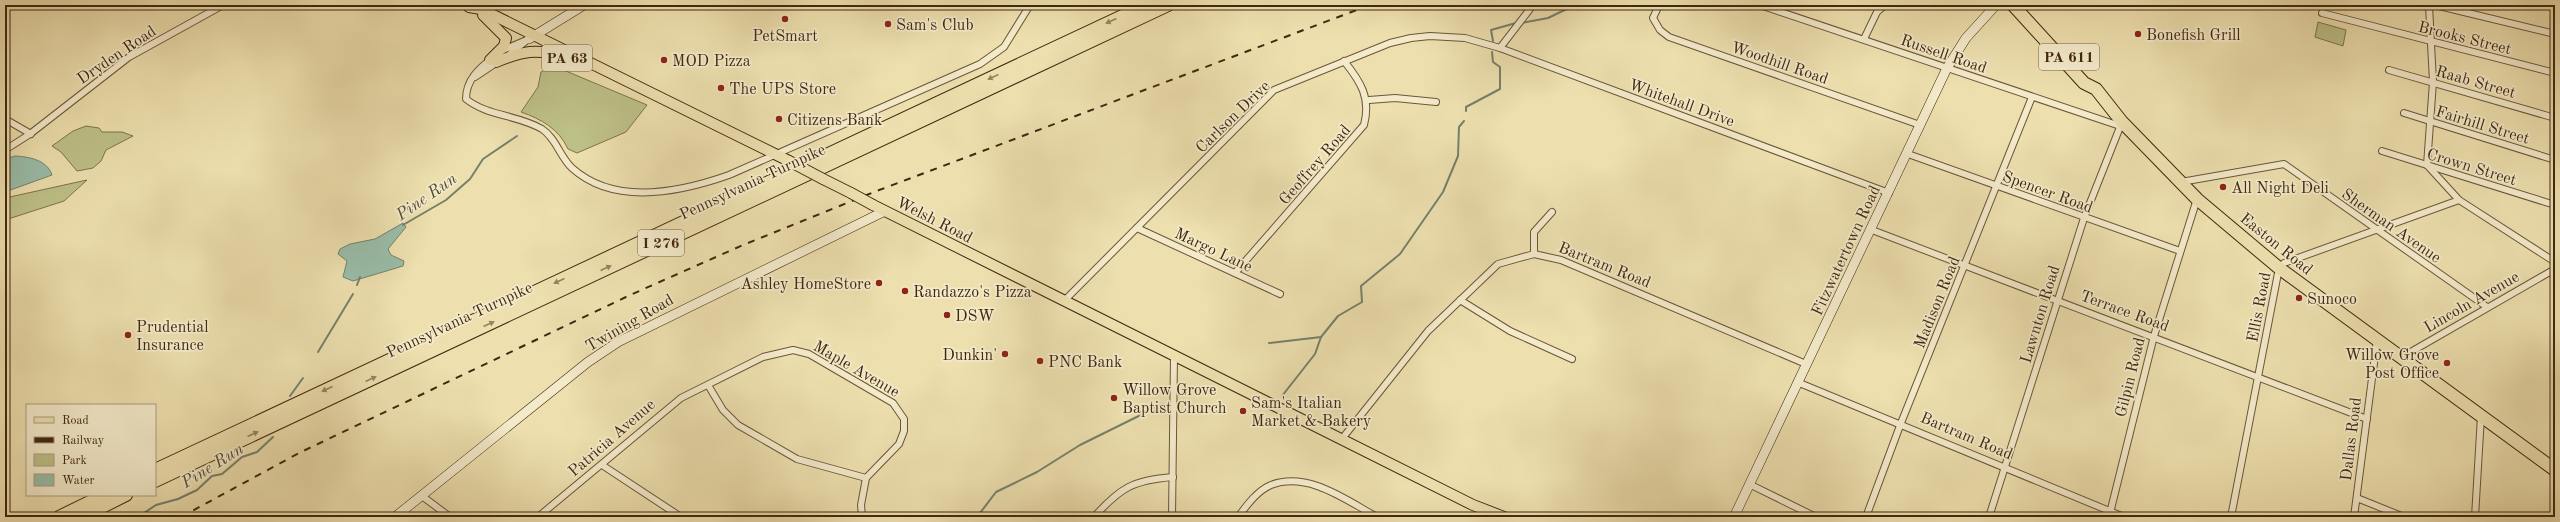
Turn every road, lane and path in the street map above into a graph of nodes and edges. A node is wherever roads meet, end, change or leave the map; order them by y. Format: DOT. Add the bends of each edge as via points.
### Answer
graph roads {
  1 [pos="223,5"];
  2 [pos="584,5"];
  3 [pos="1030,5"];
  4 [pos="1146,5"];
  5 [pos="1168,5"];
  6 [pos="1533,5"];
  7 [pos="1659,5"];
  8 [pos="1760,5"];
  9 [pos="1885,5"];
  10 [pos="1996,5"];
  11 [pos="2013,5"];
  12 [pos="2022,5"];
  13 [pos="2428,5"];
  14 [pos="2435,5"];
  15 [pos="466,6"];
  16 [pos="2322,13"];
  17 [pos="483,15"];
  18 [pos="2555,34"];
  19 [pos="532,38"];
  20 [pos="1465,38"];
  21 [pos="1864,39"];
  22 [pos="2432,42"];
  23 [pos="1500,48"];
  24 [pos="566,58"];
  25 [pos="493,61"];
  26 [pos="1344,61"];
  27 [pos="1947,68"];
  28 [pos="2389,70"];
  29 [pos="2555,73"];
  30 [pos="2433,82"];
  31 [pos="629,83"];
  32 [pos="2096,89"];
  33 [pos="2032,97"];
  34 [pos="1369,100"];
  35 [pos="1436,102"];
  36 [pos="2404,113"];
  37 [pos="2555,118"];
  38 [pos="5,119"];
  39 [pos="2430,122"];
  40 [pos="2121,124"];
  41 [pos="1920,125"];
  42 [pos="31,134"];
  43 [pos="5,150"];
  44 [pos="2382,151"];
  45 [pos="1908,154"];
  46 [pos="777,155"];
  47 [pos="2555,160"];
  48 [pos="2427,165"];
  49 [pos="2179,182"];
  50 [pos="1997,186"];
  51 [pos="1889,192"];
  52 [pos="2197,199"];
  53 [pos="2459,200"];
  54 [pos="2555,205"];
  55 [pos="885,211"];
  56 [pos="1552,212"];
  57 [pos="2084,218"];
  58 [pos="1137,228"];
  59 [pos="1872,230"];
  60 [pos="2376,230"];
  61 [pos="2180,251"];
  62 [pos="1534,254"];
  63 [pos="2555,262"];
  64 [pos="1964,267"];
  65 [pos="2279,268"];
  66 [pos="2555,269"];
  67 [pos="1235,273"];
  68 [pos="1280,294"];
  69 [pos="1460,300"];
  70 [pos="2058,300"];
  71 [pos="1064,301"];
  72 [pos="2487,307"];
  73 [pos="2154,336"];
  74 [pos="2377,340"];
  75 [pos="1174,356"];
  76 [pos="2402,357"];
  77 [pos="1572,359"];
  78 [pos="1806,364"];
  79 [pos="2259,377"];
  80 [pos="1797,382"];
  81 [pos="708,385"];
  82 [pos="2481,416"];
  83 [pos="2367,419"];
  84 [pos="1901,423"];
  85 [pos="1342,440"];
  86 [pos="602,465"];
  87 [pos="2005,467"];
  88 [pos="156,470"];
  89 [pos="2555,470"];
  90 [pos="1173,477"];
  91 [pos="866,478"];
  92 [pos="156,481"];
  93 [pos="1751,485"];
  94 [pos="102,496"];
  95 [pos="124,496"];
  96 [pos="422,496"];
  97 [pos="2357,498"];
  98 [pos="1473,505"];
  99 [pos="2110,514"];
  100 [pos="59,517"];
  101 [pos="82,517"];
  102 [pos="395,517"];
  103 [pos="450,517"];
  104 [pos="538,517"];
  105 [pos="681,517"];
  106 [pos="862,517"];
  107 [pos="1094,517"];
  108 [pos="1172,517"];
  109 [pos="1238,517"];
  110 [pos="1377,517"];
  111 [pos="1484,517"];
  112 [pos="1504,517"];
  113 [pos="1734,517"];
  114 [pos="1816,517"];
  115 [pos="1866,517"];
  116 [pos="1989,517"];
  117 [pos="2124,517"];
  118 [pos="2231,517"];
  119 [pos="2354,517"];
  120 [pos="2404,517"];
  121 [pos="2475,517"];
  1 -- 42 [label="street, Dryden Road" via="156,40 129,58"];
  2 -- 19 [label="street"];
  3 -- 46 [label="street" via="1004,47 980,64"];
  4 -- 88 [label="highway, Pennsylvania Turnpike / I 276, one-way"];
  92 -- 5 [label="highway, Pennsylvania Turnpike / I 276, one-way"];
  6 -- 23 [label="street"];
  7 -- 41 [label="street, Woodhill Road" via="1653,18 1660,30 1669,37"];
  8 -- 21 [label="street, Russell Road"];
  9 -- 21 [label="street" via="1877,12"];
  10 -- 27 [label="street, Fitzwatertown Road" via="1966,38"];
  11 -- 32 [label="highway, Easton Road / PA 611" via="2084,83"];
  12 -- 32 [label="highway, Easton Road / PA 611"];
  13 -- 22 [label="street"];
  14 -- 18 [label="street"];
  15 -- 17 [label="main road, Welsh Road / PA 63"];
  15 -- 19 [label="main road, Welsh Road / PA 63" via="481,9"];
  16 -- 22 [label="street, Brooks Street"];
  17 -- 19 [label="main road, Welsh Road / PA 63"];
  17 -- 25 [label="main road" via="506,38 504,46"];
  19 -- 24 [label="main road, Welsh Road / PA 63"];
  19 -- 25 [label="street"];
  19 -- 31 [label="main road, Welsh Road / PA 63"];
  20 -- 23 [label="street, Whitehall Drive"];
  20 -- 26 [label="street, Carlson Drive" via="1411,38"];
  21 -- 27 [label="street, Russell Road"];
  22 -- 29 [label="street, Brooks Street"];
  22 -- 30 [label="street"];
  23 -- 51 [label="street, Whitehall Drive"];
  24 -- 25 [label="main road" via="537,49"];
  24 -- 31 [label="main road, Welsh Road / PA 63" via="611,79"];
  25 -- 46 [label="street" via="471,80 466,94 470,103 477,108 519,118 543,130 554,141 564,159 584,177 598,184 626,192 666,192 692,188"];
  26 -- 34 [label="street" via="1362,84"];
  26 -- 58 [label="street, Carlson Drive" via="1274,90"];
  27 -- 33 [label="street, Russell Road"];
  27 -- 41 [label="street, Fitzwatertown Road"];
  28 -- 30 [label="street, Raab Street"];
  30 -- 37 [label="street, Raab Street"];
  30 -- 39 [label="street"];
  31 -- 46 [label="main road, Welsh Road / PA 63"];
  32 -- 40 [label="highway, Easton Road / PA 611"];
  33 -- 40 [label="street, Russell Road"];
  33 -- 50 [label="street, Madison Road"];
  34 -- 35 [label="street" via="1395,98"];
  34 -- 67 [label="street, Geoffrey Road" via="1366,120 1357,136"];
  36 -- 39 [label="street, Fairhill Street"];
  38 -- 42 [label="street"];
  39 -- 47 [label="street, Fairhill Street"];
  39 -- 48 [label="street"];
  40 -- 49 [label="highway, Easton Road / PA 611"];
  40 -- 57 [label="street, Lawnton Road"];
  41 -- 45 [label="street, Fitzwatertown Road"];
  42 -- 43 [label="street, Dryden Road"];
  44 -- 48 [label="street, Crown Street"];
  45 -- 50 [label="street, Spencer Road"];
  45 -- 51 [label="street, Fitzwatertown Road"];
  46 -- 55 [label="main road, Welsh Road / PA 63, bridge"];
  48 -- 53 [label="street"];
  48 -- 54 [label="street, Crown Street"];
  49 -- 52 [label="highway, Easton Road / PA 611"];
  49 -- 60 [label="street, Sherman Avenue" via="2284,164"];
  50 -- 57 [label="street, Spencer Road"];
  50 -- 64 [label="street, Madison Road"];
  51 -- 59 [label="street, Fitzwatertown Road"];
  52 -- 61 [label="street, Gilpin Road"];
  52 -- 65 [label="highway, Easton Road / PA 611"];
  53 -- 60 [label="street, Ellis Road"];
  53 -- 63 [label="street"];
  55 -- 71 [label="main road, Welsh Road / PA 63"];
  55 -- 96 [label="street, Twining Road" via="618,342 588,362"];
  56 -- 62 [label="street" via="1534,232"];
  57 -- 61 [label="street, Spencer Road"];
  57 -- 70 [label="street, Lawnton Road"];
  58 -- 67 [label="street, Margo Lane"];
  58 -- 71 [label="street, Carlson Drive"];
  59 -- 64 [label="street, Terrace Road"];
  59 -- 78 [label="street, Fitzwatertown Road"];
  60 -- 65 [label="street, Ellis Road" via="2284,262"];
  60 -- 72 [label="street, Sherman Avenue"];
  61 -- 73 [label="street, Gilpin Road"];
  62 -- 69 [label="street, Bartram Road" via="1498,264"];
  62 -- 78 [label="street, Bartram Road" via="1561,260"];
  64 -- 70 [label="street, Terrace Road"];
  64 -- 84 [label="street, Madison Road"];
  65 -- 74 [label="highway, Easton Road / PA 611"];
  65 -- 79 [label="street, Ellis Road"];
  66 -- 72 [label="street, Lincoln Avenue"];
  67 -- 68 [label="street, Margo Lane"];
  69 -- 77 [label="street" via="1510,331"];
  69 -- 85 [label="street, Bartram Road" via="1418,343"];
  70 -- 73 [label="street, Terrace Road"];
  70 -- 87 [label="street, Lawnton Road"];
  71 -- 75 [label="main road, Welsh Road / PA 63"];
  72 -- 76 [label="street, Lincoln Avenue"];
  73 -- 79 [label="street, Terrace Road"];
  73 -- 99 [label="street, Gilpin Road"];
  74 -- 76 [label="highway, Easton Road / PA 611"];
  74 -- 83 [label="street, Dallas Road"];
  75 -- 85 [label="main road, Welsh Road / PA 63"];
  75 -- 90 [label="street"];
  76 -- 82 [label="highway, Easton Road / PA 611"];
  78 -- 80 [label="street, Fitzwatertown Road"];
  79 -- 83 [label="street, Terrace Road"];
  79 -- 118 [label="street, Ellis Road"];
  80 -- 84 [label="street, Bartram Road"];
  80 -- 93 [label="street, Fitzwatertown Road"];
  81 -- 86 [label="street, Patricia Avenue" via="668,406"];
  81 -- 91 [label="street" via="723,410 738,425 797,459"];
  81 -- 91 [label="street, Maple Avenue" via="763,357 793,350 809,354 893,403 904,419 904,431 895,450"];
  82 -- 89 [label="highway, Easton Road / PA 611"];
  82 -- 121 [label="street"];
  83 -- 97 [label="street, Dallas Road"];
  84 -- 87 [label="street, Bartram Road"];
  84 -- 115 [label="street, Madison Road"];
  85 -- 98 [label="main road, PA 63"];
  86 -- 104 [label="street, Patricia Avenue"];
  86 -- 105 [label="street"];
  87 -- 99 [label="street, Bartram Road"];
  87 -- 116 [label="street, Lawnton Road"];
  90 -- 107 [label="street" via="1143,480 1126,485 1117,491"];
  90 -- 108 [label="street"];
  91 -- 106 [label="street" via="861,505"];
  93 -- 113 [label="street, Fitzwatertown Road"];
  93 -- 114 [label="street"];
  94 -- 100 [label="highway"];
  95 -- 101 [label="highway"];
  96 -- 102 [label="street, Twining Road"];
  96 -- 103 [label="street"];
  97 -- 119 [label="street, Dallas Road"];
  97 -- 120 [label="street"];
  98 -- 111 [label="main road, PA 63"];
  98 -- 112 [label="main road, PA 63"];
  99 -- 117 [label="street, Bartram Road"];
  109 -- 110 [label="street" via="1250,500 1264,488 1282,481 1291,481 1312,484"];
}
